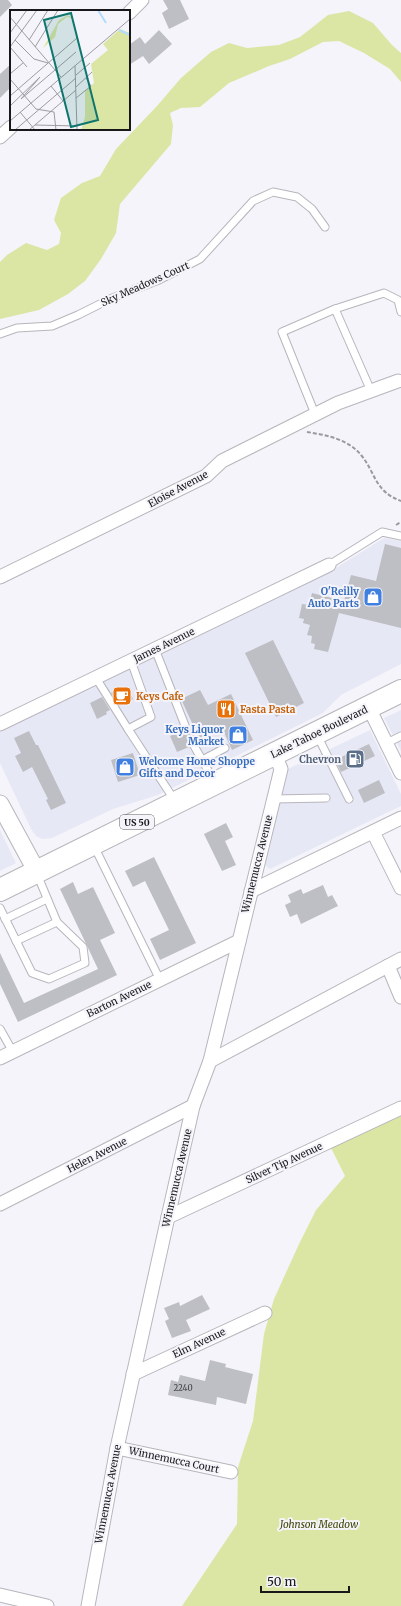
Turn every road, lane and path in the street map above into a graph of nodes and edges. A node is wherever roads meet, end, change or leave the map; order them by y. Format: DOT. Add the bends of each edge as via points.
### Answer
graph roads {
  1 [pos="142,0"];
  2 [pos="130,12"];
  3 [pos="10,128"];
  4 [pos="0,137"];
  5 [pos="325,227"];
  6 [pos="335,309"];
  7 [pos="401,312"];
  8 [pos="0,334"];
  9 [pos="399,378"];
  10 [pos="371,391"];
  11 [pos="315,414"];
  12 [pos="305,432"];
  13 [pos="401,501"];
  14 [pos="401,536"];
  15 [pos="329,565"];
  16 [pos="0,577"];
  17 [pos="155,649"];
  18 [pos="131,661"];
  19 [pos="96,678"];
  20 [pos="401,691"];
  21 [pos="369,708"];
  22 [pos="0,724"];
  23 [pos="186,728"];
  24 [pos="128,729"];
  25 [pos="316,734"];
  26 [pos="401,736"];
  27 [pos="387,743"];
  28 [pos="194,744"];
  29 [pos="225,748"];
  30 [pos="275,754"];
  31 [pos="202,760"];
  32 [pos="400,767"];
  33 [pos="215,783"];
  34 [pos="326,798"];
  35 [pos="273,799"];
  36 [pos="349,799"];
  37 [pos="176,803"];
  38 [pos="0,804"];
  39 [pos="401,818"];
  40 [pos="373,832"];
  41 [pos="94,844"];
  42 [pos="37,872"];
  43 [pos="401,888"];
  44 [pos="0,890"];
  45 [pos="251,891"];
  46 [pos="47,899"];
  47 [pos="0,908"];
  48 [pos="5,919"];
  49 [pos="57,922"];
  50 [pos="16,941"];
  51 [pos="239,941"];
  52 [pos="401,959"];
  53 [pos="388,966"];
  54 [pos="160,980"];
  55 [pos="401,997"];
  56 [pos="0,1029"];
  57 [pos="13,1052"];
  58 [pos="0,1058"];
  59 [pos="210,1061"];
  60 [pos="193,1106"];
  61 [pos="401,1108"];
  62 [pos="0,1204"];
  63 [pos="168,1217"];
  64 [pos="265,1313"];
  65 [pos="133,1374"];
  66 [pos="117,1448"];
  67 [pos="231,1472"];
  68 [pos="0,1595"];
  69 [pos="47,1606"];
  70 [pos="88,1606"];
  1 -- 2 [label="street"];
  3 -- 4 [label="street"];
  5 -- 8 [label="lane, Sky Meadows Court" via="312,209 297,197 273,192 253,200 200,259 159,280 52,326 18,328"];
  6 -- 7 [label="lane" via="384,293 398,300"];
  6 -- 10 [label="lane"];
  6 -- 11 [label="lane" via="282,332"];
  9 -- 10 [label="street, Eloise Avenue"];
  10 -- 11 [label="street, Eloise Avenue"];
  11 -- 16 [label="street, Eloise Avenue" via="222,461 206,476"];
  12 -- 13 [label="path" via="337,438 353,448 360,454 384,492"];
  14 -- 15 [label="lane" via="382,532"];
  15 -- 17 [label="street, James Avenue"];
  17 -- 18 [label="street, James Avenue"];
  17 -- 23 [label="lane"];
  18 -- 19 [label="street, James Avenue"];
  18 -- 24 [label="lane" via="150,716"];
  19 -- 22 [label="street, James Avenue"];
  19 -- 24 [label="lane"];
  20 -- 21 [label="highway, Lake Tahoe Boulevard / US 50"];
  21 -- 25 [label="highway, Lake Tahoe Boulevard / US 50"];
  21 -- 27 [label="street"];
  24 -- 37 [label="lane"];
  25 -- 30 [label="highway, Lake Tahoe Boulevard / US 50"];
  25 -- 36 [label="lane"];
  26 -- 27 [label="lane"];
  27 -- 32 [label="street"];
  28 -- 31 [label="lane"];
  29 -- 31 [label="lane"];
  30 -- 33 [label="highway, Lake Tahoe Boulevard / US 50"];
  30 -- 35 [label="street, Winnemucca Avenue" via="281,769"];
  31 -- 33 [label="lane"];
  33 -- 37 [label="highway, Lake Tahoe Boulevard / US 50"];
  34 -- 35 [label="lane"];
  35 -- 45 [label="street, Winnemucca Avenue"];
  37 -- 41 [label="highway, Lake Tahoe Boulevard / US 50"];
  38 -- 42 [label="street"];
  39 -- 40 [label="street"];
  40 -- 43 [label="street"];
  40 -- 45 [label="street"];
  41 -- 42 [label="highway, Lake Tahoe Boulevard / US 50"];
  41 -- 54 [label="lane"];
  42 -- 44 [label="highway, Lake Tahoe Boulevard / US 50"];
  42 -- 46 [label="lane"];
  45 -- 51 [label="street, Winnemucca Avenue"];
  46 -- 48 [label="lane"];
  46 -- 49 [label="lane"];
  47 -- 48 [label="lane"];
  48 -- 50 [label="lane"];
  49 -- 50 [label="lane"];
  49 -- 50 [label="lane" via="83,947 86,963 50,979 32,974"];
  51 -- 54 [label="street, Barton Avenue"];
  51 -- 59 [label="street, Winnemucca Avenue"];
  52 -- 53 [label="street"];
  53 -- 55 [label="street"];
  53 -- 59 [label="street"];
  54 -- 57 [label="street, Barton Avenue"];
  56 -- 57 [label="lane"];
  57 -- 58 [label="street, Barton Avenue"];
  59 -- 60 [label="street, Winnemucca Avenue"];
  60 -- 62 [label="street, Helen Avenue"];
  60 -- 63 [label="street, Winnemucca Avenue"];
  61 -- 63 [label="street, Silver Tip Avenue"];
  63 -- 65 [label="street, Winnemucca Avenue"];
  64 -- 65 [label="street, Elm Avenue"];
  65 -- 66 [label="street, Winnemucca Avenue"];
  66 -- 67 [label="street, Winnemucca Court"];
  66 -- 70 [label="street, Winnemucca Avenue"];
  68 -- 69 [label="street"];
}
